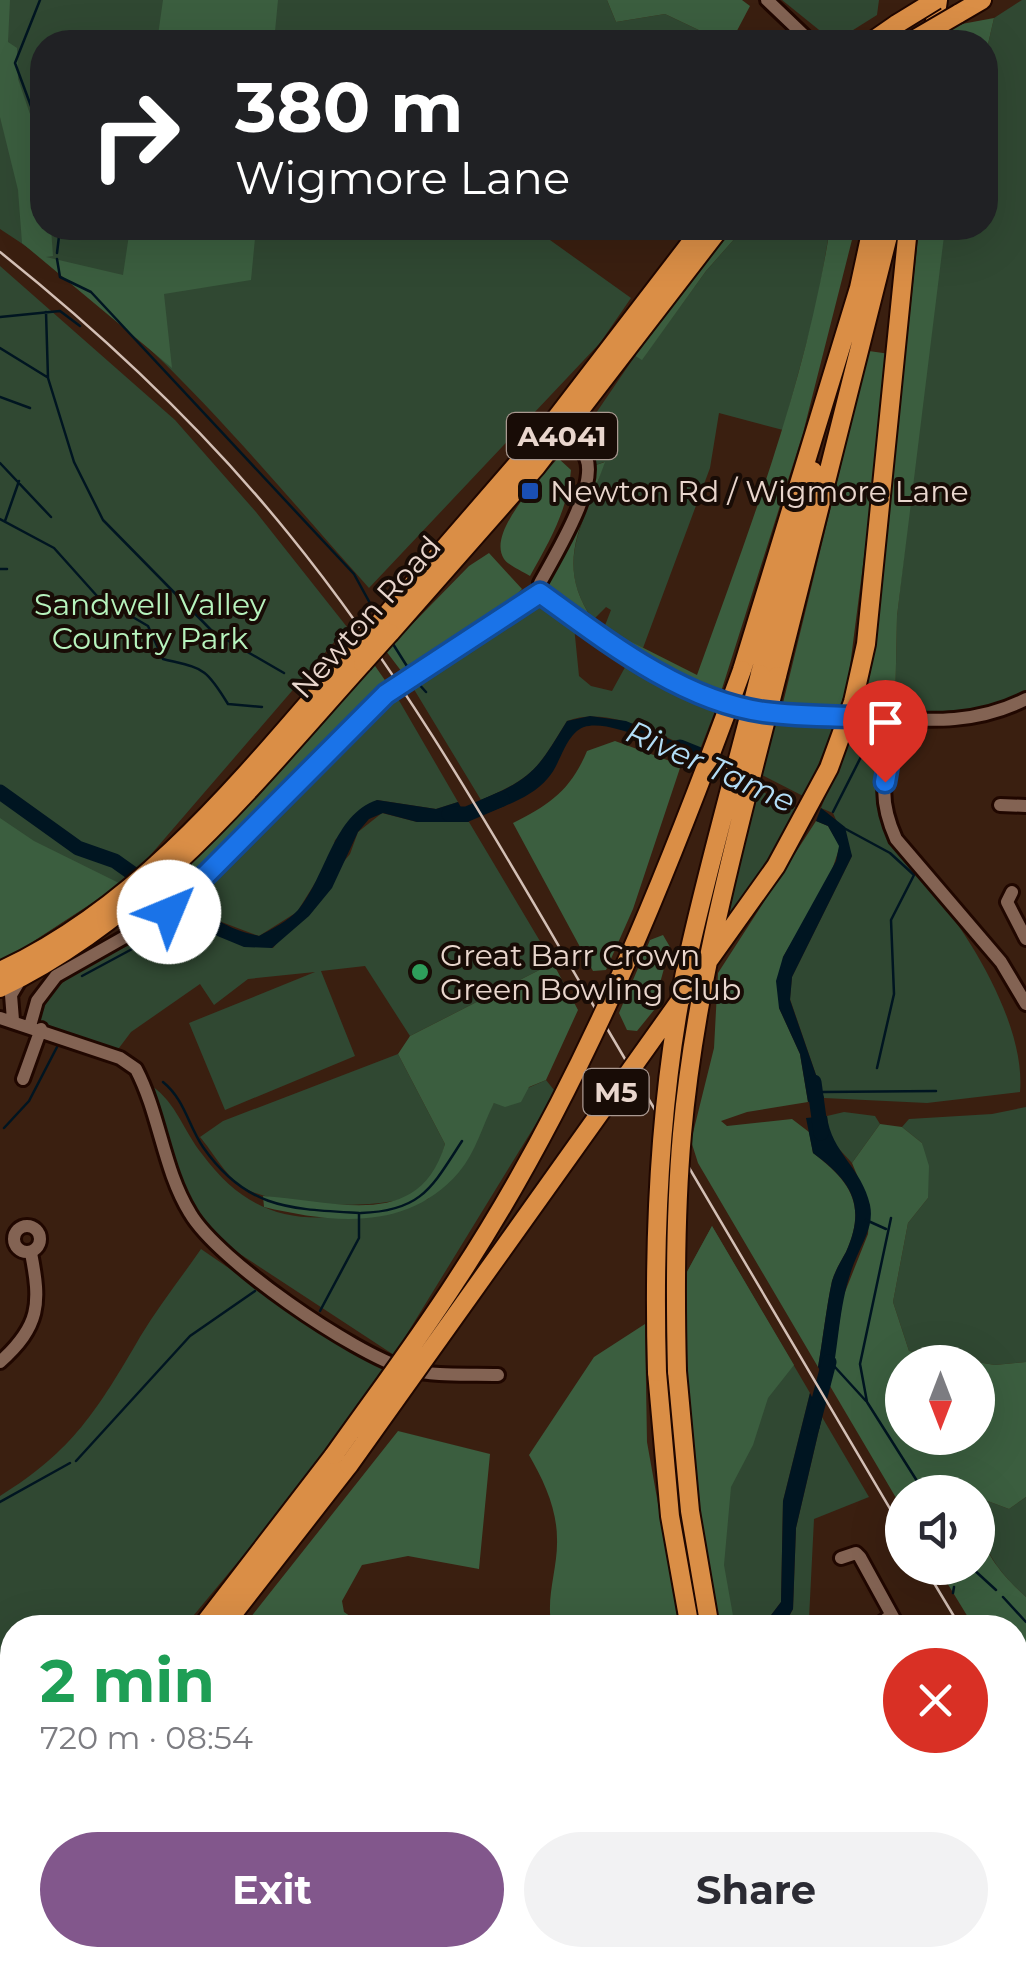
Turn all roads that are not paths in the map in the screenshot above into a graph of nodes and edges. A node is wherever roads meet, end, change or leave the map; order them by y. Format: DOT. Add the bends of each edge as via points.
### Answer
graph roads {
  1 [pos="767,0"];
  2 [pos="916,0"];
  3 [pos="936,0"];
  4 [pos="982,0"];
  5 [pos="798,30"];
  6 [pos="888,30"];
  7 [pos="912,30"];
  8 [pos="931,30"];
  9 [pos="931,30"];
  10 [pos="693,240"];
  11 [pos="704,240"];
  12 [pos="707,240"];
  13 [pos="869,240"];
  14 [pos="886,240"];
  15 [pos="907,240"];
  16 [pos="687,247"];
  17 [pos="556,431"];
  18 [pos="540,593"];
  19 [pos="759,674"];
  20 [pos="1026,699"];
  21 [pos="880,718"];
  22 [pos="916,720"];
  23 [pos="892,749"];
  24 [pos="1015,789"];
  25 [pos="1000,805"];
  26 [pos="1021,805"];
  27 [pos="133,894"];
  28 [pos="1005,898"];
  29 [pos="1026,939"];
  30 [pos="0,971"];
  31 [pos="35,977"];
  32 [pos="0,988"];
  33 [pos="1026,1004"];
  34 [pos="7,1019"];
  35 [pos="36,1028"];
  36 [pos="24,1079"];
  37 [pos="31,1253"];
  38 [pos="0,1362"];
  39 [pos="498,1375"];
  40 [pos="342,1460"];
  41 [pos="841,1558"];
  42 [pos="212,1615"];
  43 [pos="231,1615"];
  44 [pos="688,1615"];
  45 [pos="708,1615"];
  46 [pos="890,1615"];
  1 -- 5 [label="street"];
  2 -- 7 [label="highway"];
  3 -- 6 [label="highway, bridge"];
  3 -- 9 [label="highway"];
  4 -- 8 [label="highway, bridge"];
  10 -- 16 [label="highway, Newton Road / A4041"];
  11 -- 16 [label="highway"];
  12 -- 17 [label="highway, Newton Road / A4041"];
  13 -- 19 [label="highway, M5"];
  14 -- 19 [label="highway, M5"];
  15 -- 40 [label="highway, M5, bridge" via="870,604 853,702 829,768 776,866"];
  16 -- 17 [label="highway, Newton Road / A4041"];
  17 -- 18 [label="street" via="584,453 587,475"];
  17 -- 27 [label="highway, Newton Road / A4041, bridge" via="386,627"];
  18 -- 21 [label="street" via="634,658 706,695 762,712"];
  18 -- 31 [label="street, bridge" via="386,694 169,912 65,969"];
  19 -- 40 [label="highway, M5, bridge" via="536,1143"];
  19 -- 44 [label="highway, M5, bridge" via="688,962 656,1226 657,1372 670,1516"];
  19 -- 45 [label="highway, M5, bridge" via="692,1054 676,1226 677,1371"];
  20 -- 22 [label="street" via="973,720"];
  21 -- 22 [label="street"];
  21 -- 23 [label="street"];
  22 -- 23 [label="street"];
  23 -- 33 [label="street" via="886,818 896,839 989,947"];
  24 -- 26 [label="street"];
  25 -- 26 [label="street"];
  27 -- 30 [label="highway, Newton Road / A4041"];
  27 -- 31 [label="highway, Newton Road / A4041"];
  28 -- 29 [label="street"];
  31 -- 32 [label="highway, Newton Road / A4041"];
  31 -- 34 [label="street" via="10,995"];
  31 -- 35 [label="street"];
  34 -- 35 [label="street"];
  35 -- 36 [label="street"];
  35 -- 39 [label="street" via="136,1069 188,1210 232,1263 359,1349 403,1368 441,1377"];
  37 -- 38 [label="street" via="38,1280 34,1326"];
  40 -- 42 [label="highway, M5"];
  40 -- 43 [label="highway, M5"];
  41 -- 46 [label="street" via="860,1557"];
}
